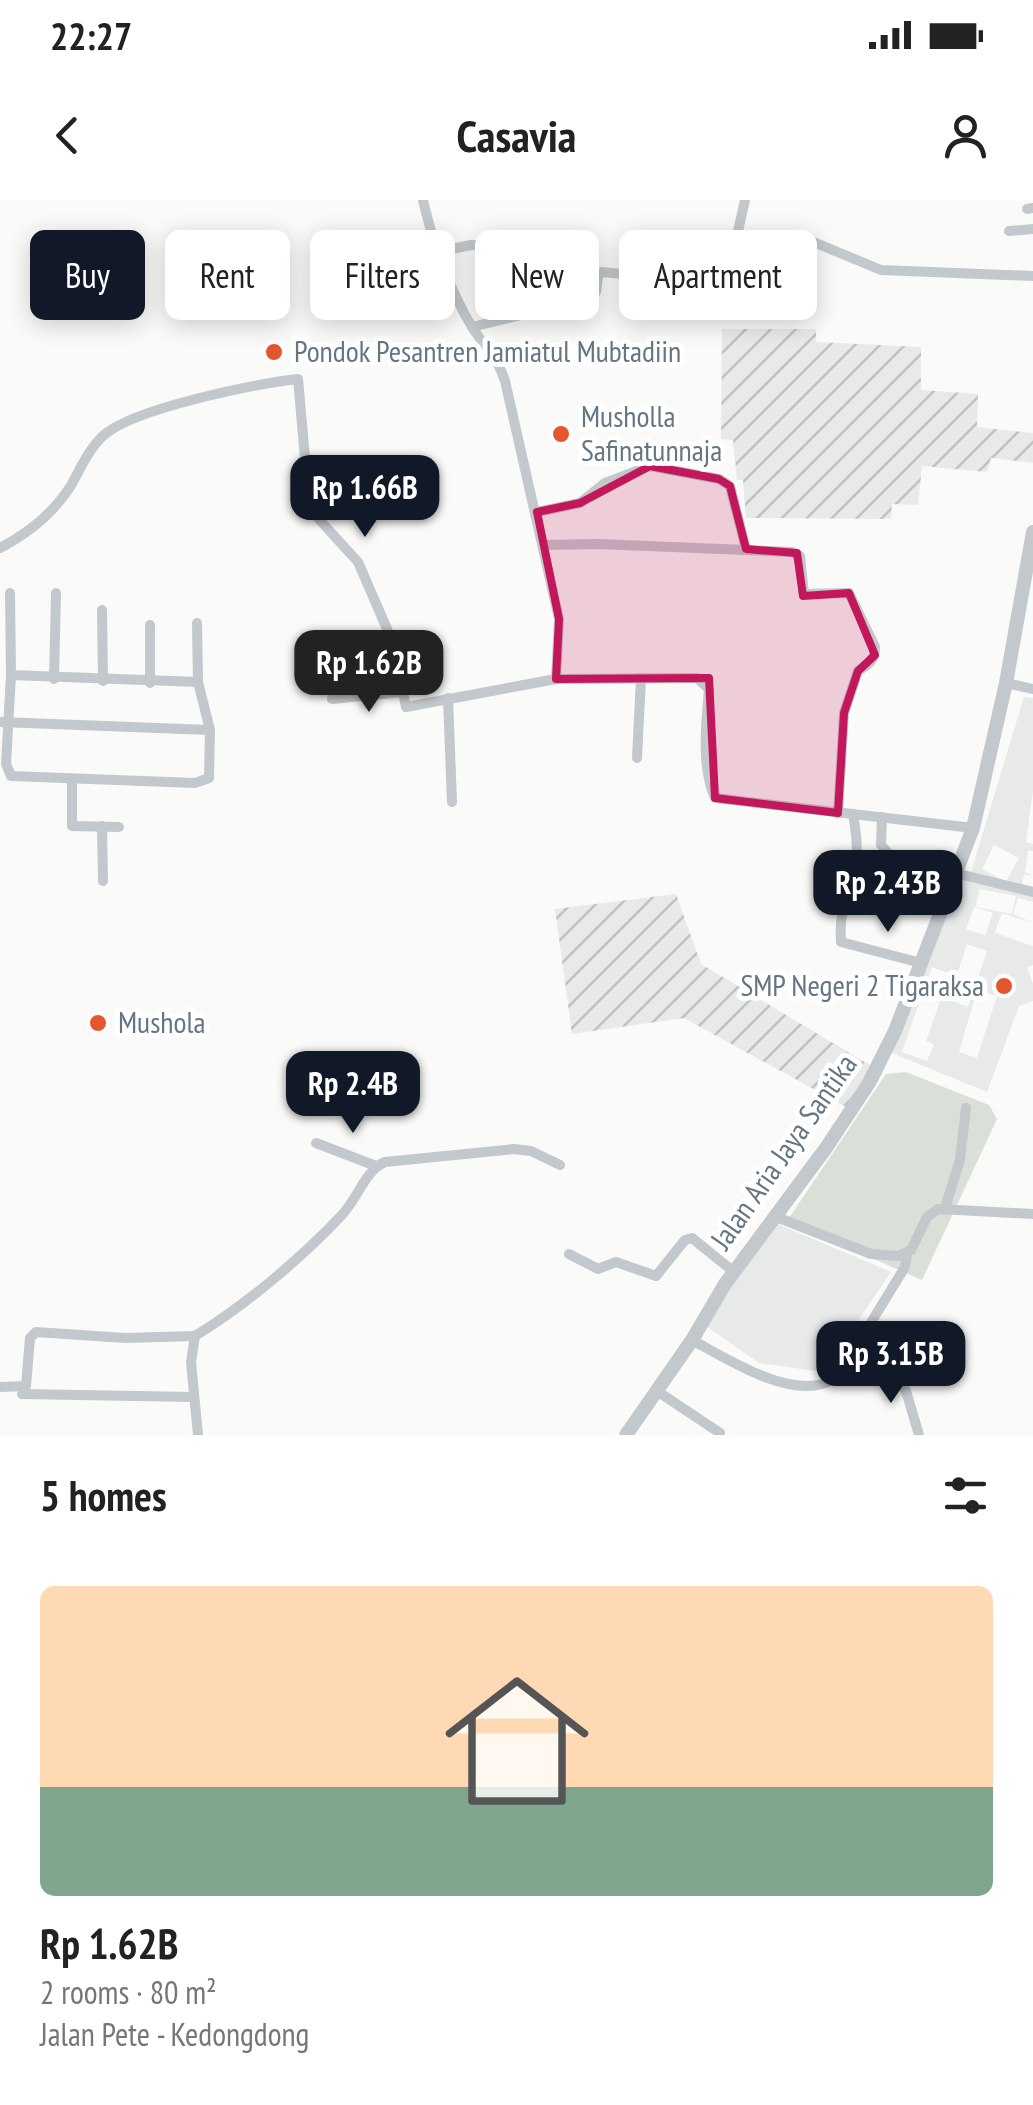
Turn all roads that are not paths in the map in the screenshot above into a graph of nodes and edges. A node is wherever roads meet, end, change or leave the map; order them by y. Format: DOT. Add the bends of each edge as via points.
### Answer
graph roads {
  1 [pos="423,200"];
  2 [pos="745,200"];
  3 [pos="1033,228"];
  4 [pos="430,230"];
  5 [pos="738,230"];
  6 [pos="1010,231"];
  7 [pos="817,244"];
  8 [pos="619,274"];
  9 [pos="1033,276"];
  10 [pos="455,292"];
  11 [pos="472,327"];
  12 [pos="538,512"];
  13 [pos="1033,532"];
  14 [pos="542,545"];
  15 [pos="0,548"];
  16 [pos="746,548"];
  17 [pos="10,593"];
  18 [pos="56,593"];
  19 [pos="102,610"];
  20 [pos="197,623"];
  21 [pos="150,625"];
  22 [pos="11,675"];
  23 [pos="641,678"];
  24 [pos="54,679"];
  25 [pos="556,679"];
  26 [pos="104,681"];
  27 [pos="198,682"];
  28 [pos="150,683"];
  29 [pos="1006,683"];
  30 [pos="1033,690"];
  31 [pos="403,692"];
  32 [pos="448,698"];
  33 [pos="332,699"];
  34 [pos="4,724"];
  35 [pos="210,730"];
  36 [pos="637,758"];
  37 [pos="72,779"];
  38 [pos="452,802"];
  39 [pos="838,812"];
  40 [pos="854,814"];
  41 [pos="882,817"];
  42 [pos="102,826"];
  43 [pos="119,826"];
  44 [pos="973,828"];
  45 [pos="898,864"];
  46 [pos="955,873"];
  47 [pos="103,880"];
  48 [pos="1033,892"];
  49 [pos="921,963"];
  50 [pos="966,1108"];
  51 [pos="316,1142"];
  52 [pos="560,1164"];
  53 [pos="376,1166"];
  54 [pos="945,1208"];
  55 [pos="1033,1214"];
  56 [pos="774,1216"];
  57 [pos="907,1253"];
  58 [pos="569,1254"];
  59 [pos="734,1272"];
  60 [pos="196,1336"];
  61 [pos="692,1340"];
  62 [pos="855,1365"];
  63 [pos="0,1387"];
  64 [pos="658,1391"];
  65 [pos="22,1394"];
  66 [pos="193,1397"];
  67 [pos="720,1434"];
  68 [pos="198,1435"];
  69 [pos="626,1435"];
  70 [pos="919,1435"];
  1 -- 4 [label="street"];
  2 -- 5 [label="street"];
  3 -- 6 [label="street"];
  7 -- 9 [label="street" via="881,270"];
  8 -- 11 [label="street" via="602,272 589,298"];
  10 -- 11 [label="street"];
  11 -- 12 [label="street" via="500,366"];
  12 -- 14 [label="street"];
  12 -- 16 [label="street" via="580,503 605,483 650,466 689,472 730,486"];
  13 -- 29 [label="street, Jalan Aria Jaya Santika"];
  14 -- 16 [label="street"];
  14 -- 25 [label="street" via="560,618"];
  15 -- 31 [label="street" via="42,519 116,426 253,384 298,379 306,486 316,516 358,562 394,646"];
  16 -- 39 [label="street" via="797,553 808,596 850,593 874,647 844,714"];
  17 -- 22 [label="street"];
  18 -- 24 [label="street"];
  19 -- 26 [label="street"];
  20 -- 27 [label="street"];
  21 -- 28 [label="street"];
  22 -- 24 [label="street"];
  22 -- 34 [label="street"];
  23 -- 25 [label="street"];
  23 -- 36 [label="street"];
  23 -- 39 [label="street" via="697,678 707,685 716,798"];
  24 -- 26 [label="street"];
  25 -- 32 [label="street"];
  26 -- 28 [label="street"];
  27 -- 28 [label="street"];
  27 -- 35 [label="street"];
  29 -- 30 [label="street"];
  29 -- 44 [label="street, Jalan Aria Jaya Santika"];
  31 -- 32 [label="street" via="406,708"];
  31 -- 33 [label="street"];
  32 -- 38 [label="street"];
  34 -- 35 [label="street"];
  34 -- 37 [label="street" via="11,776"];
  35 -- 37 [label="street" via="212,772 204,781"];
  37 -- 42 [label="street" via="71,824"];
  39 -- 40 [label="street"];
  40 -- 41 [label="street"];
  40 -- 49 [label="street" via="858,850 838,921 840,942"];
  41 -- 44 [label="street"];
  41 -- 45 [label="street" via="880,846"];
  42 -- 43 [label="street"];
  42 -- 47 [label="street"];
  44 -- 46 [label="street, Jalan Aria Jaya Santika"];
  46 -- 48 [label="street"];
  46 -- 49 [label="street, Jalan Aria Jaya Santika"];
  49 -- 56 [label="street, Jalan Aria Jaya Santika" via="868,1083"];
  50 -- 54 [label="street"];
  51 -- 53 [label="street"];
  52 -- 53 [label="street" via="514,1149"];
  53 -- 60 [label="street" via="324,1233"];
  54 -- 55 [label="street"];
  54 -- 57 [label="street" via="927,1218"];
  56 -- 57 [label="street" via="871,1254"];
  56 -- 59 [label="street, Jalan Aria Jaya Santika"];
  57 -- 62 [label="street" via="853,1354"];
  58 -- 59 [label="street" via="598,1269 616,1262 656,1276 692,1238"];
  59 -- 61 [label="street, Jalan Aria Jaya Santika"];
  60 -- 63 [label="street" via="36,1332 26,1386"];
  60 -- 66 [label="street"];
  61 -- 62 [label="street" via="746,1369 807,1385"];
  61 -- 64 [label="street, Jalan Aria Jaya Santika"];
  62 -- 70 [label="street" via="887,1365 906,1390"];
  64 -- 67 [label="street"];
  64 -- 69 [label="street, Jalan Aria Jaya Santika"];
  65 -- 66 [label="street"];
  66 -- 68 [label="street"];
}
